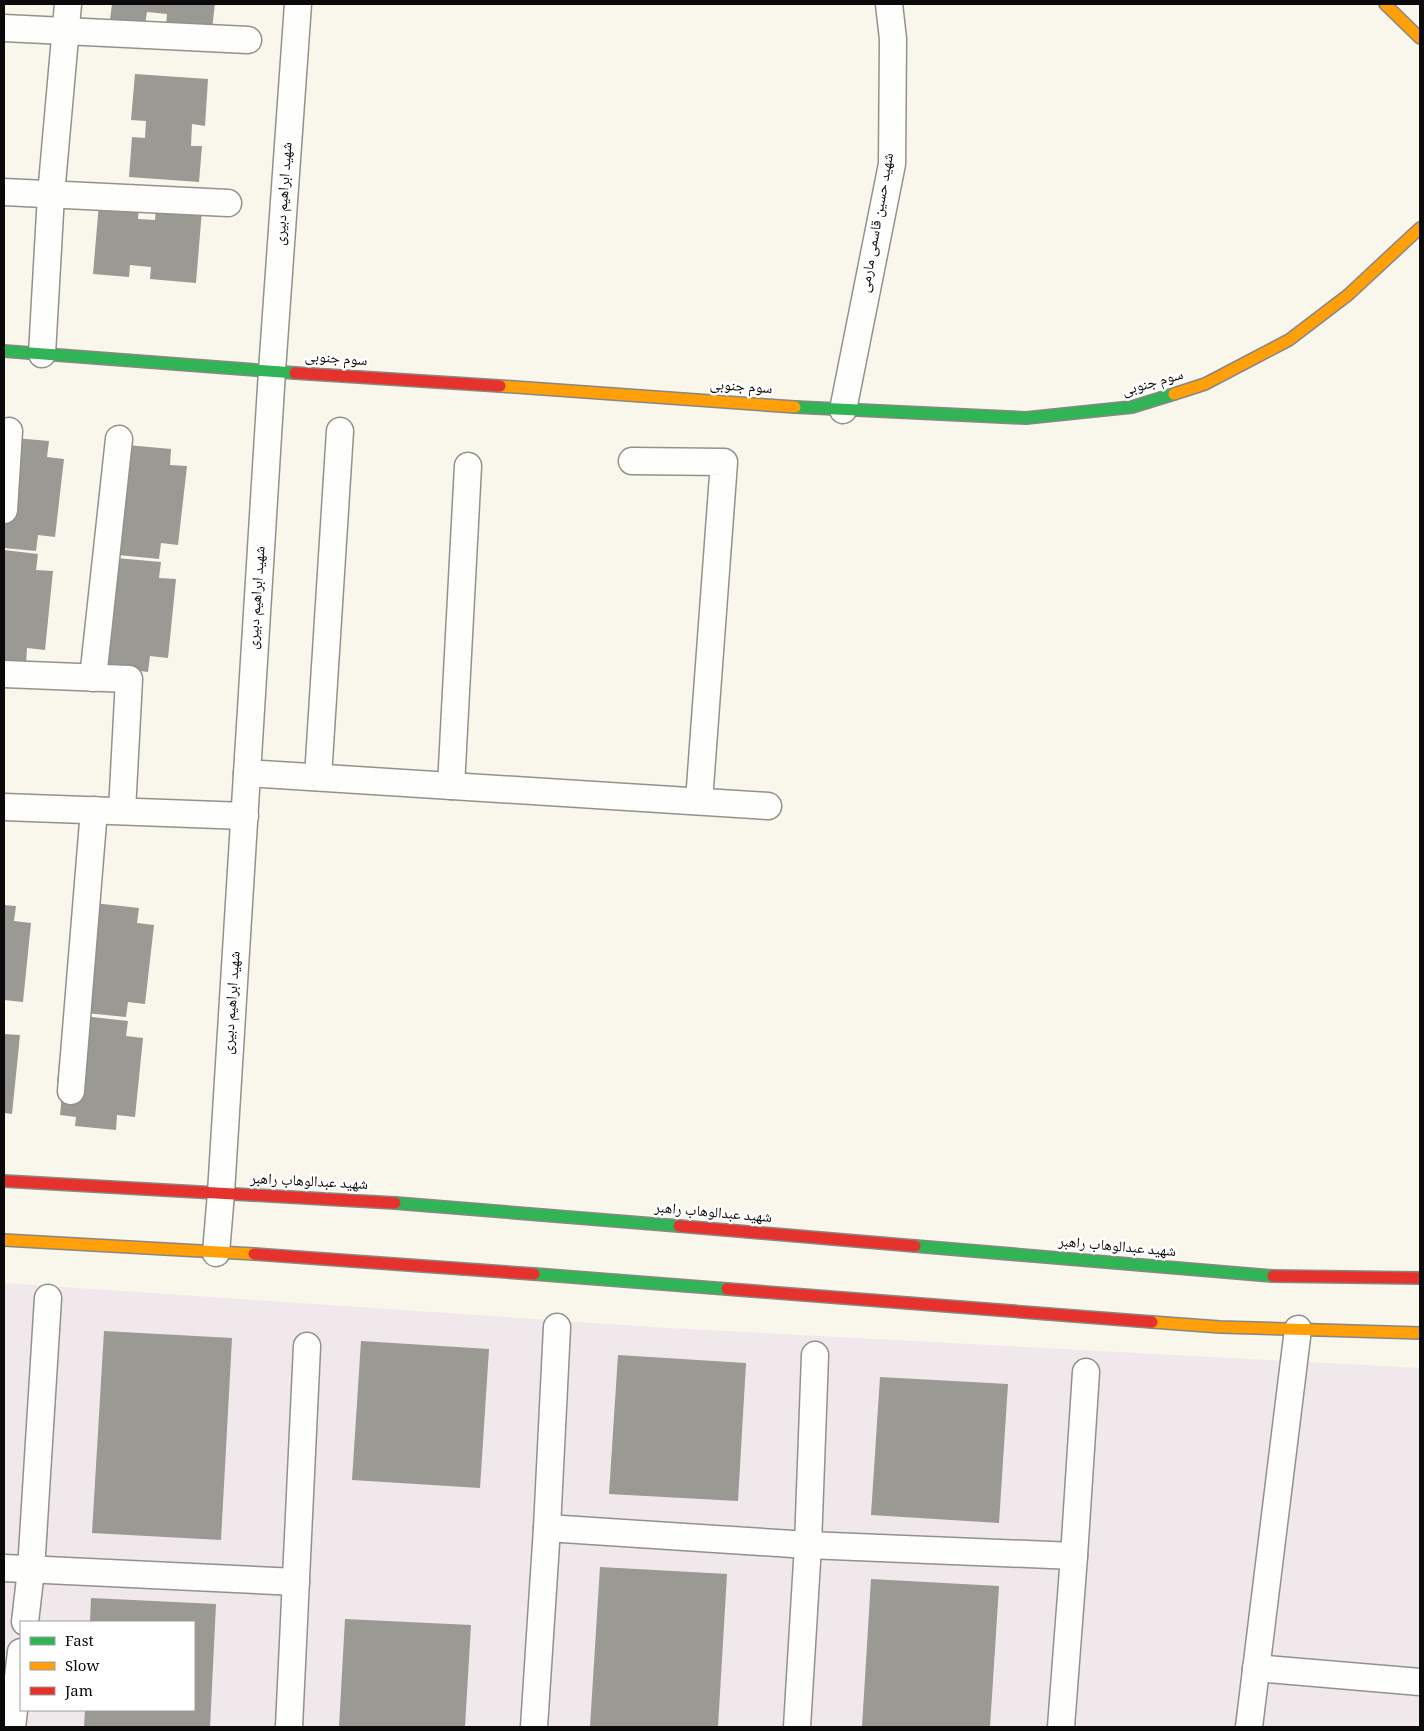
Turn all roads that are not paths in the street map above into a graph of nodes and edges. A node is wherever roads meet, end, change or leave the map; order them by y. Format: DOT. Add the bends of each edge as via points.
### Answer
graph roads {
  1 [pos="68,4"];
  2 [pos="298,4"];
  3 [pos="889,4"];
  4 [pos="1385,4"];
  5 [pos="4,28"];
  6 [pos="67,32"];
  7 [pos="1420,38"];
  8 [pos="248,40"];
  9 [pos="4,192"];
  10 [pos="51,195"];
  11 [pos="228,203"];
  12 [pos="1420,228"];
  13 [pos="4,351"];
  14 [pos="42,354"];
  15 [pos="272,371"];
  16 [pos="843,410"];
  17 [pos="9,431"];
  18 [pos="340,431"];
  19 [pos="119,439"];
  20 [pos="632,462"];
  21 [pos="468,466"];
  22 [pos="4,510"];
  23 [pos="4,674"];
  24 [pos="93,678"];
  25 [pos="248,773"];
  26 [pos="318,778"];
  27 [pos="451,786"];
  28 [pos="699,801"];
  29 [pos="768,806"];
  30 [pos="4,807"];
  31 [pos="94,810"];
  32 [pos="122,811"];
  33 [pos="244,816"];
  34 [pos="71,1091"];
  35 [pos="4,1181"];
  36 [pos="221,1193"];
  37 [pos="4,1240"];
  38 [pos="216,1253"];
  39 [pos="1420,1278"];
  40 [pos="48,1298"];
  41 [pos="558,1327"];
  42 [pos="1298,1329"];
  43 [pos="1420,1333"];
  44 [pos="307,1346"];
  45 [pos="815,1354"];
  46 [pos="1086,1372"];
  47 [pos="547,1528"];
  48 [pos="808,1545"];
  49 [pos="1074,1556"];
  50 [pos="4,1568"];
  51 [pos="32,1570"];
  52 [pos="296,1582"];
  53 [pos="25,1621"];
  54 [pos="20,1660"];
  55 [pos="1256,1668"];
  56 [pos="1420,1682"];
  57 [pos="12,1727"];
  58 [pos="289,1727"];
  59 [pos="534,1727"];
  60 [pos="797,1727"];
  61 [pos="1061,1727"];
  62 [pos="1249,1727"];
  1 -- 6 [label="street"];
  2 -- 15 [label="street, شهید ابراهیم دبیری"];
  3 -- 16 [label="street, شهید حسین قاسمی مارمی" via="893,40 892,164"];
  4 -- 7 [label="main road"];
  5 -- 6 [label="street"];
  6 -- 8 [label="street"];
  6 -- 10 [label="street"];
  9 -- 10 [label="street"];
  10 -- 11 [label="street"];
  10 -- 14 [label="street"];
  12 -- 16 [label="main road, سوم جنوبی" via="1348,295 1289,340 1205,384 1132,407 1026,418"];
  13 -- 14 [label="main road, سوم جنوبی"];
  14 -- 15 [label="main road, سوم جنوبی"];
  15 -- 16 [label="main road, سوم جنوبی"];
  15 -- 25 [label="street, شهید ابراهیم دبیری"];
  17 -- 22 [label="street"];
  18 -- 26 [label="street"];
  19 -- 24 [label="street"];
  20 -- 28 [label="street" via="724,462"];
  21 -- 27 [label="street"];
  23 -- 24 [label="street"];
  24 -- 32 [label="street" via="129,679"];
  25 -- 26 [label="street"];
  25 -- 33 [label="street, شهید ابراهیم دبیری"];
  26 -- 27 [label="street"];
  27 -- 28 [label="street"];
  28 -- 29 [label="street"];
  30 -- 31 [label="street"];
  31 -- 32 [label="street"];
  31 -- 34 [label="street"];
  32 -- 33 [label="street"];
  33 -- 36 [label="street, شهید ابراهیم دبیری"];
  35 -- 36 [label="main road, شهید عبدالوهاب راهبر"];
  36 -- 38 [label="street, شهید ابراهیم دبیری"];
  36 -- 39 [label="main road, شهید عبدالوهاب راهبر" via="399,1203 1268,1276"];
  37 -- 38 [label="main road"];
  38 -- 42 [label="main road" via="1220,1327"];
  40 -- 51 [label="street"];
  41 -- 47 [label="street"];
  42 -- 43 [label="main road"];
  42 -- 55 [label="street"];
  44 -- 52 [label="street"];
  45 -- 48 [label="street"];
  46 -- 49 [label="street"];
  47 -- 48 [label="street"];
  47 -- 59 [label="street"];
  48 -- 49 [label="street"];
  48 -- 60 [label="street"];
  49 -- 61 [label="street"];
  50 -- 51 [label="street"];
  51 -- 52 [label="street"];
  51 -- 53 [label="street"];
  52 -- 58 [label="street"];
  54 -- 57 [label="street"];
  55 -- 56 [label="street"];
  55 -- 62 [label="street"];
}
